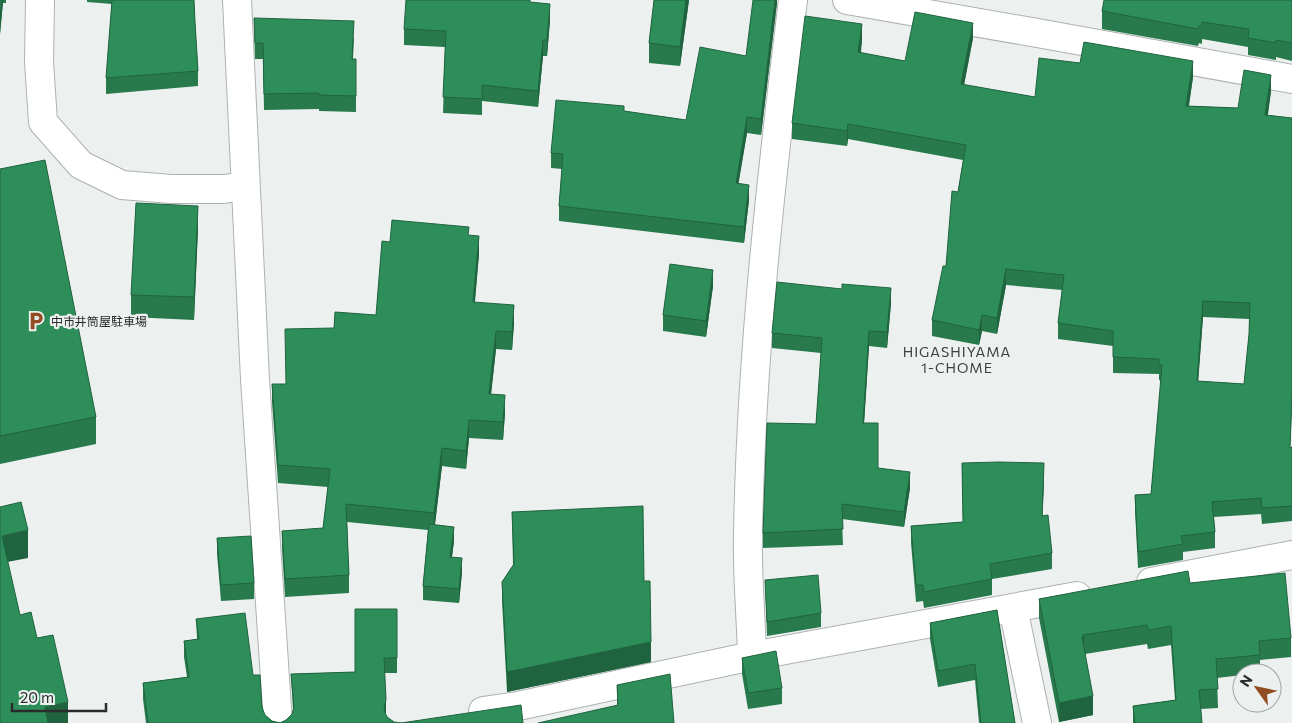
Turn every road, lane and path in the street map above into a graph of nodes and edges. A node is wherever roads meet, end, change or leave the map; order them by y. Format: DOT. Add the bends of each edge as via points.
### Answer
graph roads {
  1 [pos="40,0"];
  2 [pos="237,0"];
  3 [pos="793,0"];
  4 [pos="847,0"];
  5 [pos="1292,79"];
  6 [pos="245,186"];
  7 [pos="1292,555"];
  8 [pos="1128,586"];
  9 [pos="1099,591"];
  10 [pos="1013,608"];
  11 [pos="752,656"];
  12 [pos="463,714"];
  13 [pos="278,723"];
  14 [pos="1037,723"];
  1 -- 6 [label="street" via="39,62 43,122 80,165 122,185 171,189"];
  2 -- 6 [label="street"];
  3 -- 11 [label="street" via="757,335 748,537"];
  4 -- 5 [label="street"];
  6 -- 13 [label="street"];
  7 -- 8 [label="street"];
  9 -- 10 [label="street"];
  10 -- 11 [label="street"];
  10 -- 14 [label="street"];
  11 -- 12 [label="street" via="518,706"];
}
